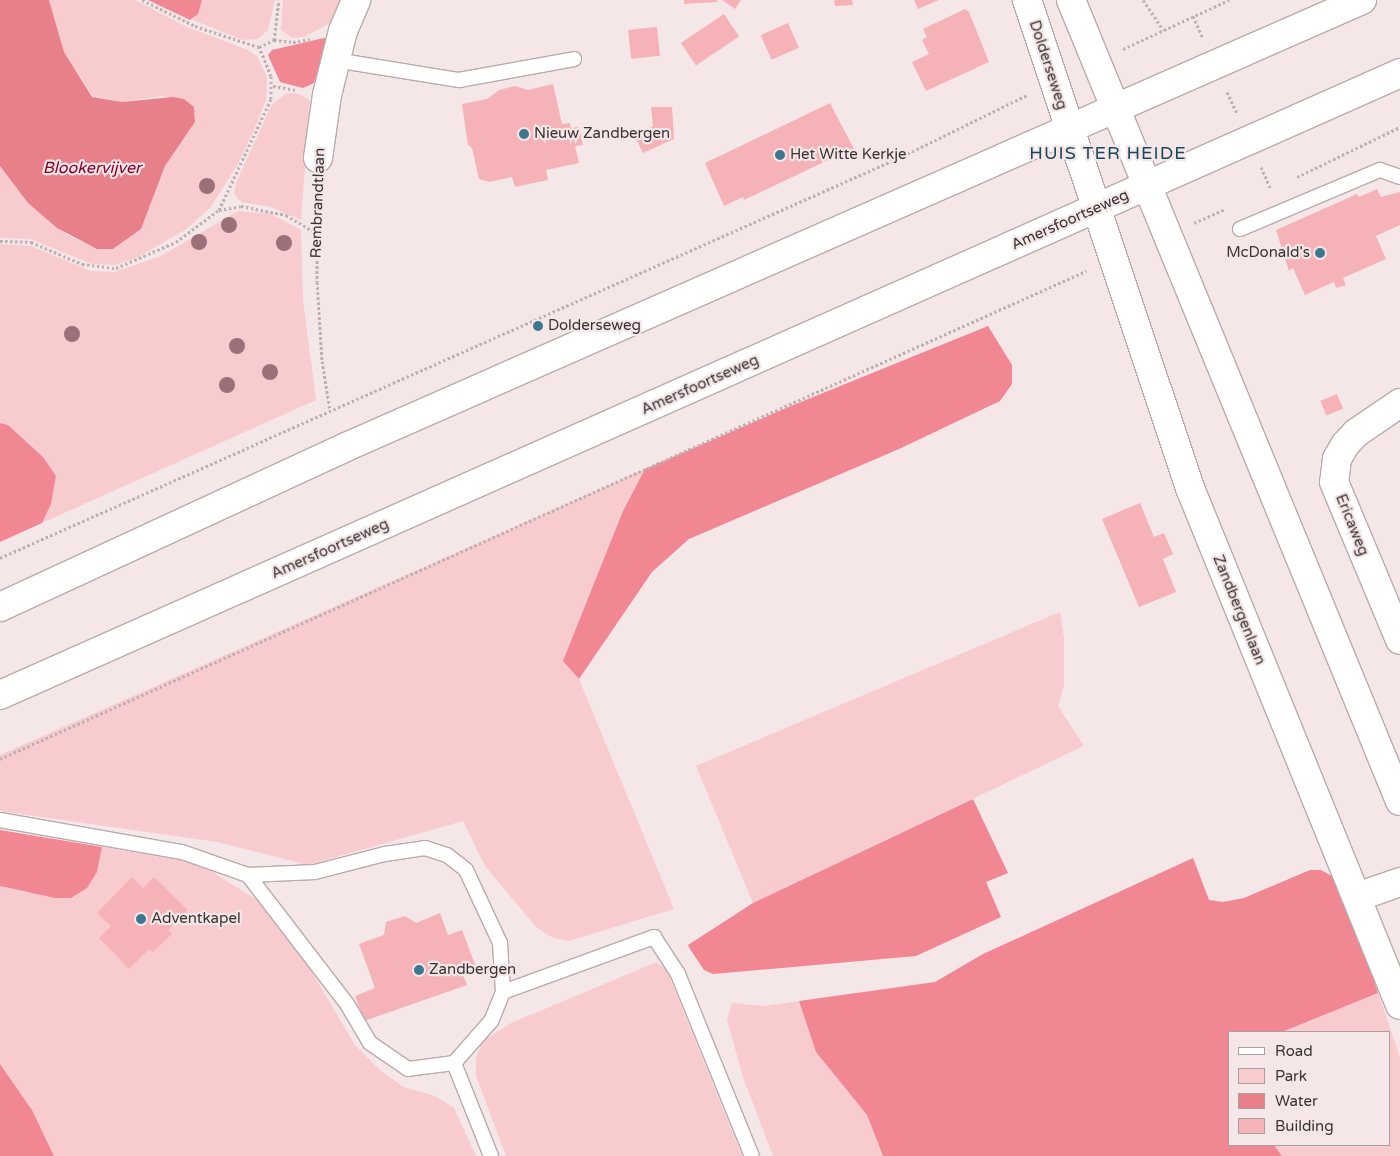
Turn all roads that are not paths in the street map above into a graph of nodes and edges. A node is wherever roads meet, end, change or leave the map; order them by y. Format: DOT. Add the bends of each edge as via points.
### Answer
graph roads {
  1 [pos="356,0"];
  2 [pos="1027,0"];
  3 [pos="1071,0"];
  4 [pos="1362,0"];
  5 [pos="574,59"];
  6 [pos="336,60"];
  7 [pos="1400,73"];
  8 [pos="1117,109"];
  9 [pos="1070,130"];
  10 [pos="318,158"];
  11 [pos="1400,177"];
  12 [pos="1147,186"];
  13 [pos="1096,209"];
  14 [pos="1240,229"];
  15 [pos="1400,403"];
  16 [pos="0,607"];
  17 [pos="1400,640"];
  18 [pos="0,695"];
  19 [pos="1400,801"];
  20 [pos="0,820"];
  21 [pos="248,875"];
  22 [pos="1400,882"];
  23 [pos="1357,897"];
  24 [pos="502,992"];
  25 [pos="1400,1005"];
  26 [pos="454,1062"];
  27 [pos="491,1156"];
  28 [pos="752,1156"];
  1 -- 6 [label="main road, Rembrandtlaan"];
  2 -- 9 [label="main road, Dolderseweg"];
  3 -- 8 [label="main road"];
  4 -- 8 [label="main road"];
  5 -- 6 [label="lane" via="459,80"];
  6 -- 10 [label="main road, Rembrandtlaan" via="326,95"];
  7 -- 12 [label="main road, Amersfoortseweg"];
  8 -- 9 [label="main road"];
  8 -- 12 [label="main road"];
  9 -- 13 [label="main road, Dolderseweg"];
  9 -- 16 [label="main road" via="346,447"];
  11 -- 14 [label="lane" via="1380,170"];
  12 -- 13 [label="main road, Amersfoortseweg"];
  12 -- 19 [label="main road"];
  13 -- 18 [label="main road, Amersfoortseweg"];
  13 -- 23 [label="main road, Zandbergenlaan" via="1190,488"];
  15 -- 17 [label="main road, Ericaweg" via="1356,433 1345,445 1337,459 1334,482"];
  20 -- 21 [label="lane" via="182,852"];
  21 -- 24 [label="lane" via="315,872 385,854 425,848 447,855 466,870 500,943"];
  21 -- 26 [label="lane" via="347,1004 370,1043 408,1069"];
  22 -- 23 [label="main road"];
  23 -- 25 [label="main road, Zandbergenlaan"];
  24 -- 26 [label="lane" via="491,1021"];
  24 -- 28 [label="lane" via="654,937 678,974"];
  26 -- 27 [label="lane"];
}
